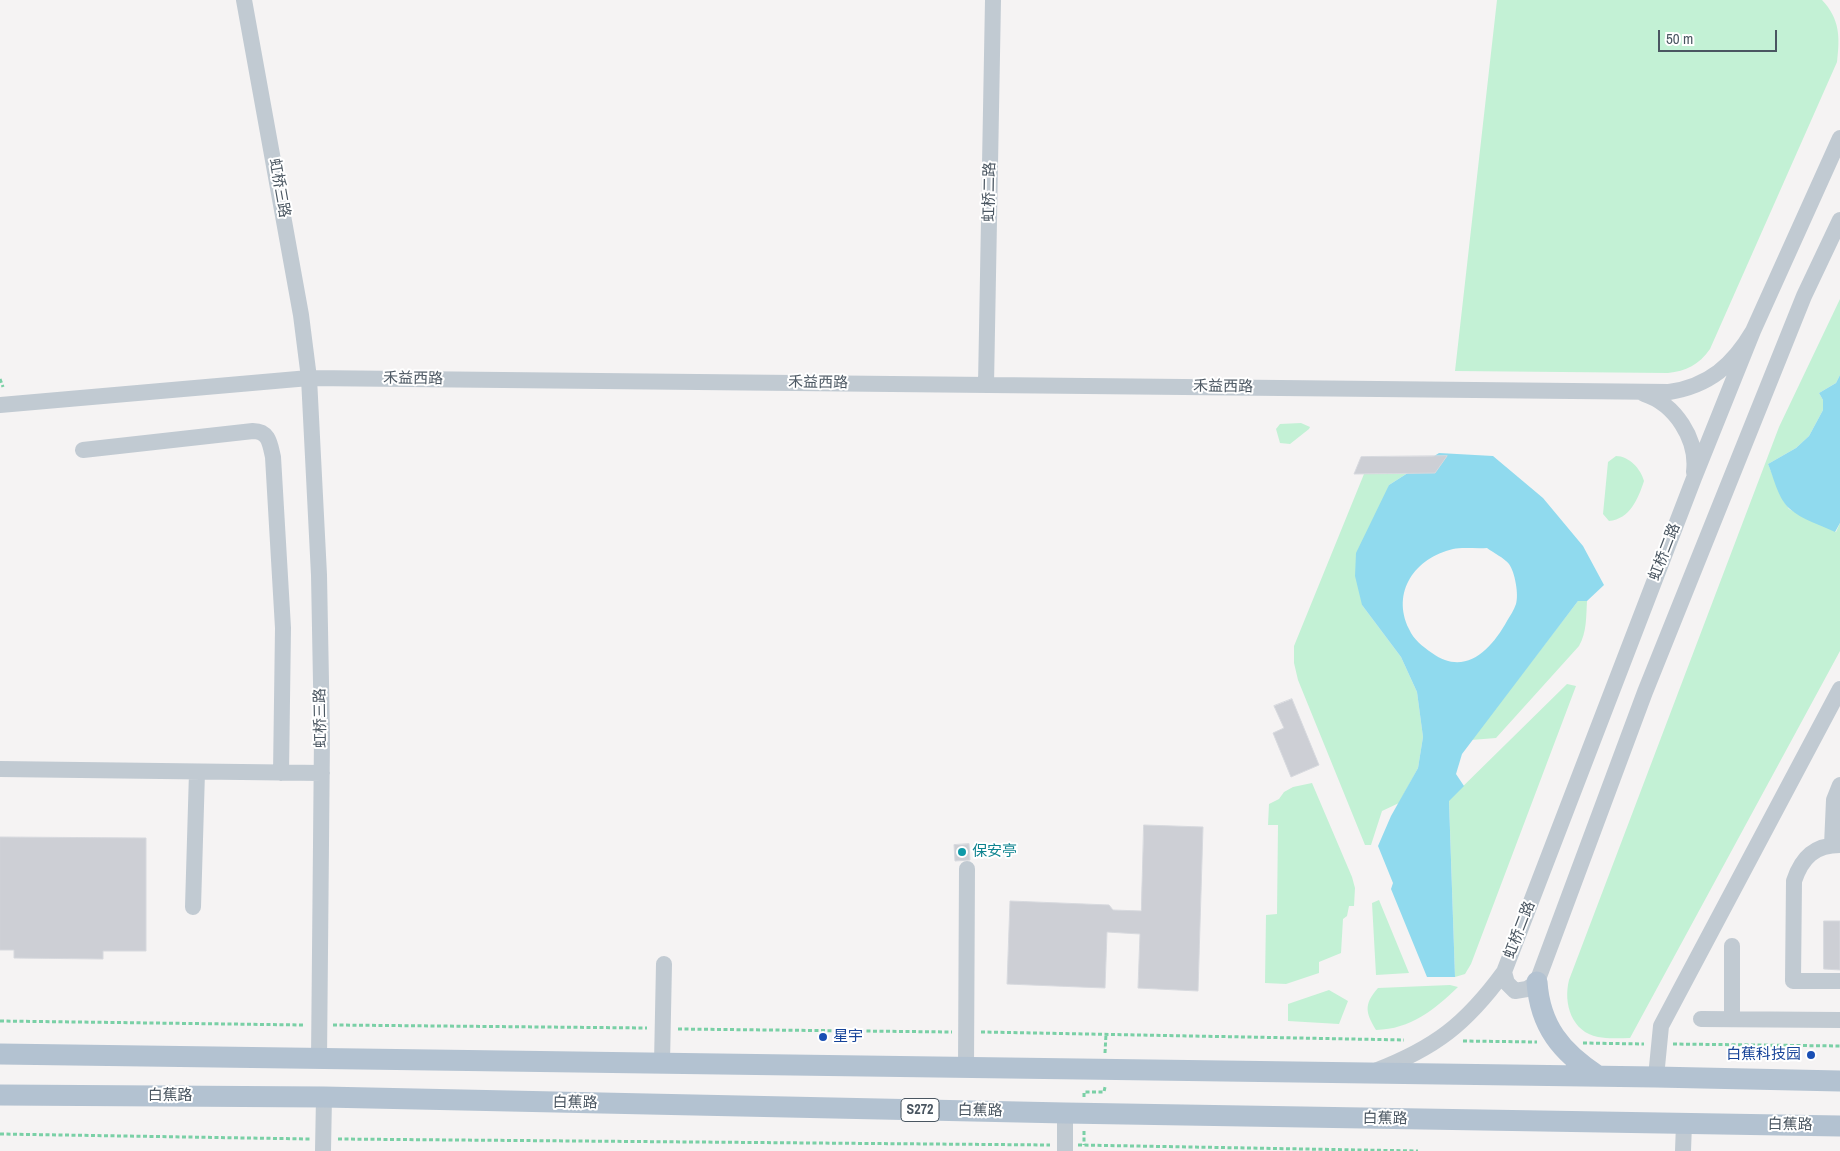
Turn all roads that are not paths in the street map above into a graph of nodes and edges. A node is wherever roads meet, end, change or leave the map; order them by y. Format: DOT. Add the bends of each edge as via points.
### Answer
graph roads {
  1 [pos="244,0"];
  2 [pos="252,0"];
  3 [pos="993,0"];
  4 [pos="1840,138"];
  5 [pos="1840,220"];
  6 [pos="1754,330"];
  7 [pos="309,378"];
  8 [pos="986,385"];
  9 [pos="1637,391"];
  10 [pos="0,405"];
  11 [pos="83,450"];
  12 [pos="1694,478"];
  13 [pos="1840,689"];
  14 [pos="0,769"];
  15 [pos="197,772"];
  16 [pos="281,773"];
  17 [pos="322,773"];
  18 [pos="1838,795"];
  19 [pos="1836,845"];
  20 [pos="967,869"];
  21 [pos="193,908"];
  22 [pos="1732,946"];
  23 [pos="664,964"];
  24 [pos="1504,972"];
  25 [pos="1840,981"];
  26 [pos="1537,982"];
  27 [pos="1701,1019"];
  28 [pos="1732,1019"];
  29 [pos="1840,1020"];
  30 [pos="0,1054"];
  31 [pos="319,1059"];
  32 [pos="662,1063"];
  33 [pos="966,1067"];
  34 [pos="1370,1073"];
  35 [pos="1598,1076"];
  36 [pos="1656,1077"];
  37 [pos="1840,1081"];
  38 [pos="0,1095"];
  39 [pos="324,1097"];
  40 [pos="1074,1113"];
  41 [pos="1684,1124"];
  42 [pos="1840,1126"];
  43 [pos="323,1145"];
  44 [pos="1065,1148"];
  45 [pos="1683,1151"];
  1 -- 7 [label="street, 虹桥三路" via="301,315"];
  2 -- 7 [label="street, 虹桥三路" via="307,315"];
  3 -- 8 [label="street, 虹桥二路"];
  4 -- 6 [label="street, 虹桥二路"];
  5 -- 26 [label="street" via="1804,296 1645,692"];
  6 -- 9 [label="street, 禾益西路" via="1731,362 1702,382 1669,392"];
  6 -- 12 [label="street, 虹桥二路"];
  7 -- 8 [label="street, 禾益西路"];
  7 -- 10 [label="street, 禾益西路"];
  7 -- 17 [label="street, 虹桥三路" via="319,575"];
  8 -- 9 [label="street, 禾益西路"];
  9 -- 12 [label="street" via="1661,402 1682,424 1693,450"];
  11 -- 16 [label="street" via="253,431 262,432 268,438 273,457 283,628"];
  12 -- 24 [label="street, 虹桥二路"];
  13 -- 36 [label="street" via="1661,1026"];
  14 -- 15 [label="street"];
  15 -- 16 [label="street"];
  15 -- 21 [label="street"];
  16 -- 17 [label="street"];
  17 -- 31 [label="street, 虹桥三路"];
  18 -- 19 [label="street"];
  19 -- 25 [label="street" via="1807,856 1794,880 1793,981"];
  20 -- 33 [label="street"];
  22 -- 28 [label="street"];
  23 -- 32 [label="street"];
  24 -- 26 [label="street" via="1507,983 1515,991 1528,989"];
  24 -- 34 [label="street, 虹桥二路" via="1473,1011 1438,1040 1409,1057"];
  26 -- 35 [label="main road" via="1541,1010 1558,1042"];
  27 -- 28 [label="street"];
  28 -- 29 [label="street"];
  30 -- 31 [label="main road"];
  31 -- 32 [label="main road"];
  32 -- 33 [label="main road"];
  33 -- 34 [label="main road"];
  34 -- 35 [label="main road"];
  35 -- 36 [label="main road"];
  36 -- 37 [label="main road"];
  38 -- 39 [label="main road, 白蕉路 / S272"];
  39 -- 40 [label="main road, 白蕉路 / S272"];
  39 -- 43 [label="street"];
  40 -- 41 [label="main road, 白蕉路 / S272"];
  40 -- 44 [label="street"];
  41 -- 42 [label="main road, 白蕉路 / S272"];
  41 -- 45 [label="street"];
}
